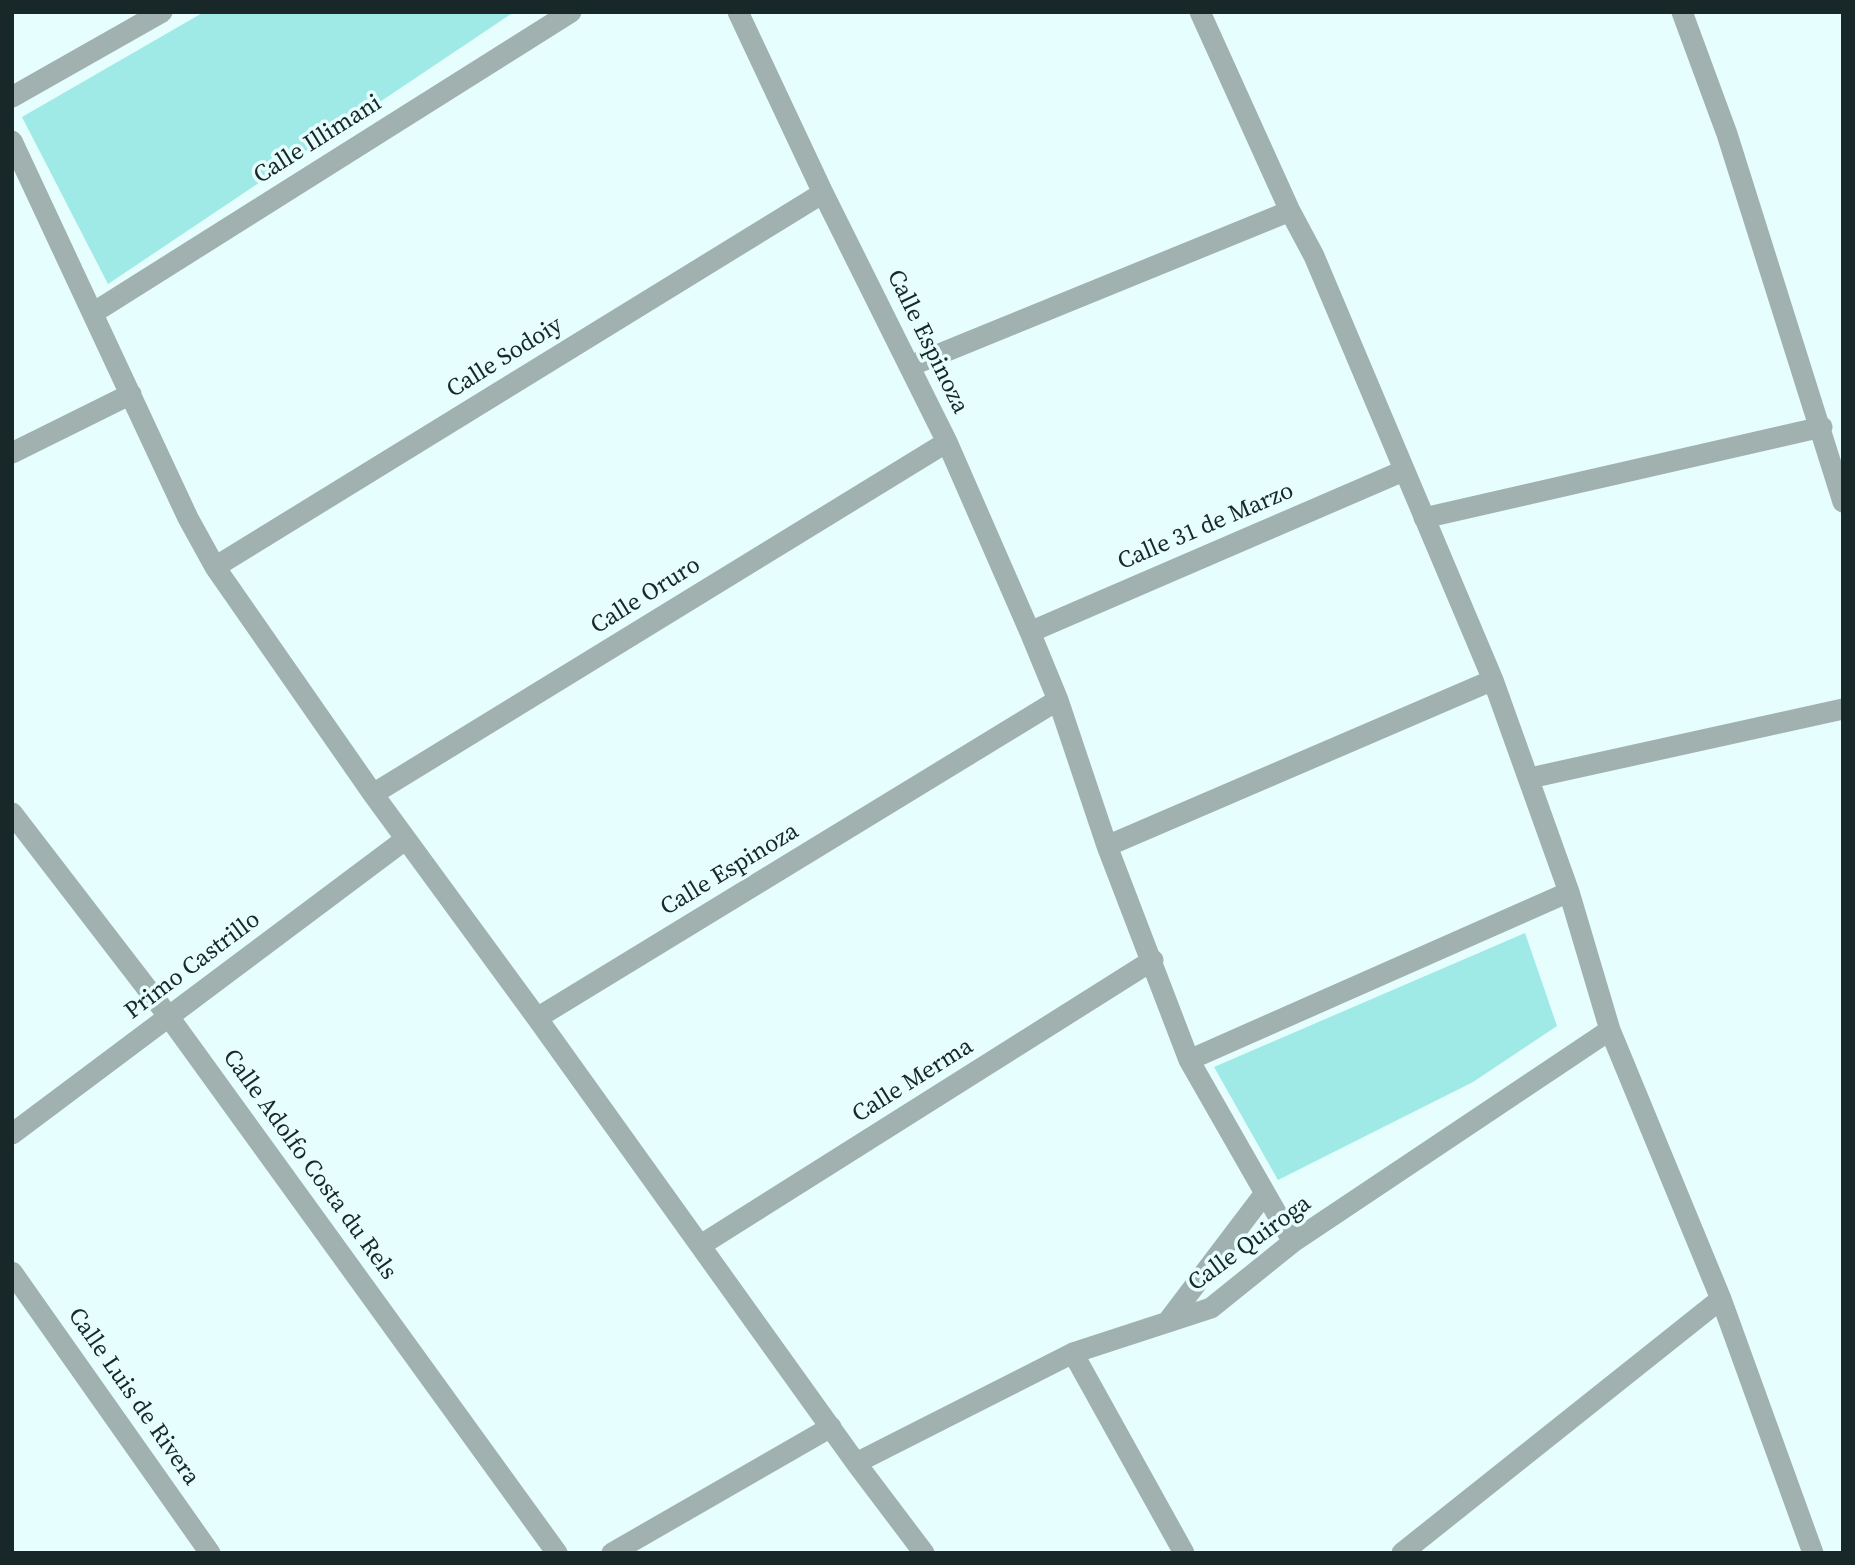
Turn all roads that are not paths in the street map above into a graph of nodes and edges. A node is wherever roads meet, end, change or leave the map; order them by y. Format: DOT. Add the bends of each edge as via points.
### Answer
graph roads {
  1 [pos="162,12"];
  2 [pos="571,12"];
  3 [pos="738,12"];
  4 [pos="1200,12"];
  5 [pos="1682,12"];
  6 [pos="12,97"];
  7 [pos="12,141"];
  8 [pos="823,193"];
  9 [pos="1290,211"];
  10 [pos="93,313"];
  11 [pos="910,366"];
  12 [pos="131,394"];
  13 [pos="1822,428"];
  14 [pos="947,442"];
  15 [pos="12,453"];
  16 [pos="1403,471"];
  17 [pos="1843,502"];
  18 [pos="1424,518"];
  19 [pos="215,567"];
  20 [pos="1030,632"];
  21 [pos="1493,680"];
  22 [pos="1058,700"];
  23 [pos="1843,709"];
  24 [pos="1530,778"];
  25 [pos="373,794"];
  26 [pos="12,813"];
  27 [pos="406,839"];
  28 [pos="1107,846"];
  29 [pos="1569,892"];
  30 [pos="1153,960"];
  31 [pos="169,1017"];
  32 [pos="537,1018"];
  33 [pos="1610,1030"];
  34 [pos="1189,1060"];
  35 [pos="12,1134"];
  36 [pos="1265,1193"];
  37 [pos="1293,1242"];
  38 [pos="701,1245"];
  39 [pos="12,1272"];
  40 [pos="1721,1299"];
  41 [pos="1168,1321"];
  42 [pos="1073,1353"];
  43 [pos="831,1427"];
  44 [pos="856,1463"];
  45 [pos="210,1553"];
  46 [pos="557,1553"];
  47 [pos="612,1553"];
  48 [pos="924,1553"];
  49 [pos="1184,1553"];
  50 [pos="1402,1553"];
  51 [pos="1813,1553"];
  1 -- 6 [label="street"];
  2 -- 10 [label="street, Calle Illimani"];
  3 -- 8 [label="street, Calle Espinoza"];
  4 -- 9 [label="street"];
  5 -- 13 [label="street" via="1727,134"];
  7 -- 10 [label="street"];
  8 -- 11 [label="street, Calle Espinoza"];
  8 -- 19 [label="street, Calle Sodoiy"];
  9 -- 11 [label="street"];
  9 -- 16 [label="street" via="1314,256"];
  10 -- 12 [label="street"];
  11 -- 14 [label="street, Calle Espinoza"];
  12 -- 15 [label="street"];
  12 -- 19 [label="street"];
  13 -- 17 [label="street"];
  13 -- 18 [label="street"];
  14 -- 20 [label="street, Calle Espinoza"];
  14 -- 25 [label="street, Calle Oruro"];
  16 -- 18 [label="street"];
  16 -- 20 [label="street, Calle 31 de Marzo"];
  18 -- 21 [label="street"];
  19 -- 25 [label="street"];
  20 -- 22 [label="street, Calle Espinoza"];
  21 -- 24 [label="street"];
  21 -- 28 [label="street"];
  22 -- 28 [label="street, Calle Espinoza"];
  22 -- 32 [label="street, Calle Espinoza"];
  23 -- 24 [label="street"];
  24 -- 29 [label="street"];
  25 -- 27 [label="street"];
  26 -- 31 [label="street, Calle Adolfo Costa du Rels"];
  27 -- 31 [label="street, Primo Castrillo"];
  27 -- 32 [label="street"];
  28 -- 30 [label="street, Calle Espinoza"];
  29 -- 33 [label="street"];
  29 -- 34 [label="street"];
  30 -- 34 [label="street, Calle Espinoza"];
  30 -- 38 [label="street, Calle Merma"];
  31 -- 35 [label="street, Primo Castrillo"];
  31 -- 46 [label="street, Calle Adolfo Costa du Rels"];
  32 -- 38 [label="street"];
  33 -- 37 [label="street, Calle Quiroga"];
  33 -- 40 [label="street"];
  34 -- 36 [label="street, Calle Espinoza"];
  36 -- 37 [label="street, Calle Espinoza"];
  36 -- 41 [label="street"];
  37 -- 41 [label="street, Calle Quiroga" via="1211,1308"];
  38 -- 43 [label="street"];
  39 -- 45 [label="street, Calle Luis de Rivera"];
  40 -- 50 [label="street"];
  40 -- 51 [label="street"];
  41 -- 42 [label="street, Calle Quiroga"];
  42 -- 44 [label="street, Calle Quiroga"];
  42 -- 49 [label="street"];
  43 -- 44 [label="street"];
  43 -- 47 [label="street"];
  44 -- 48 [label="street"];
}
